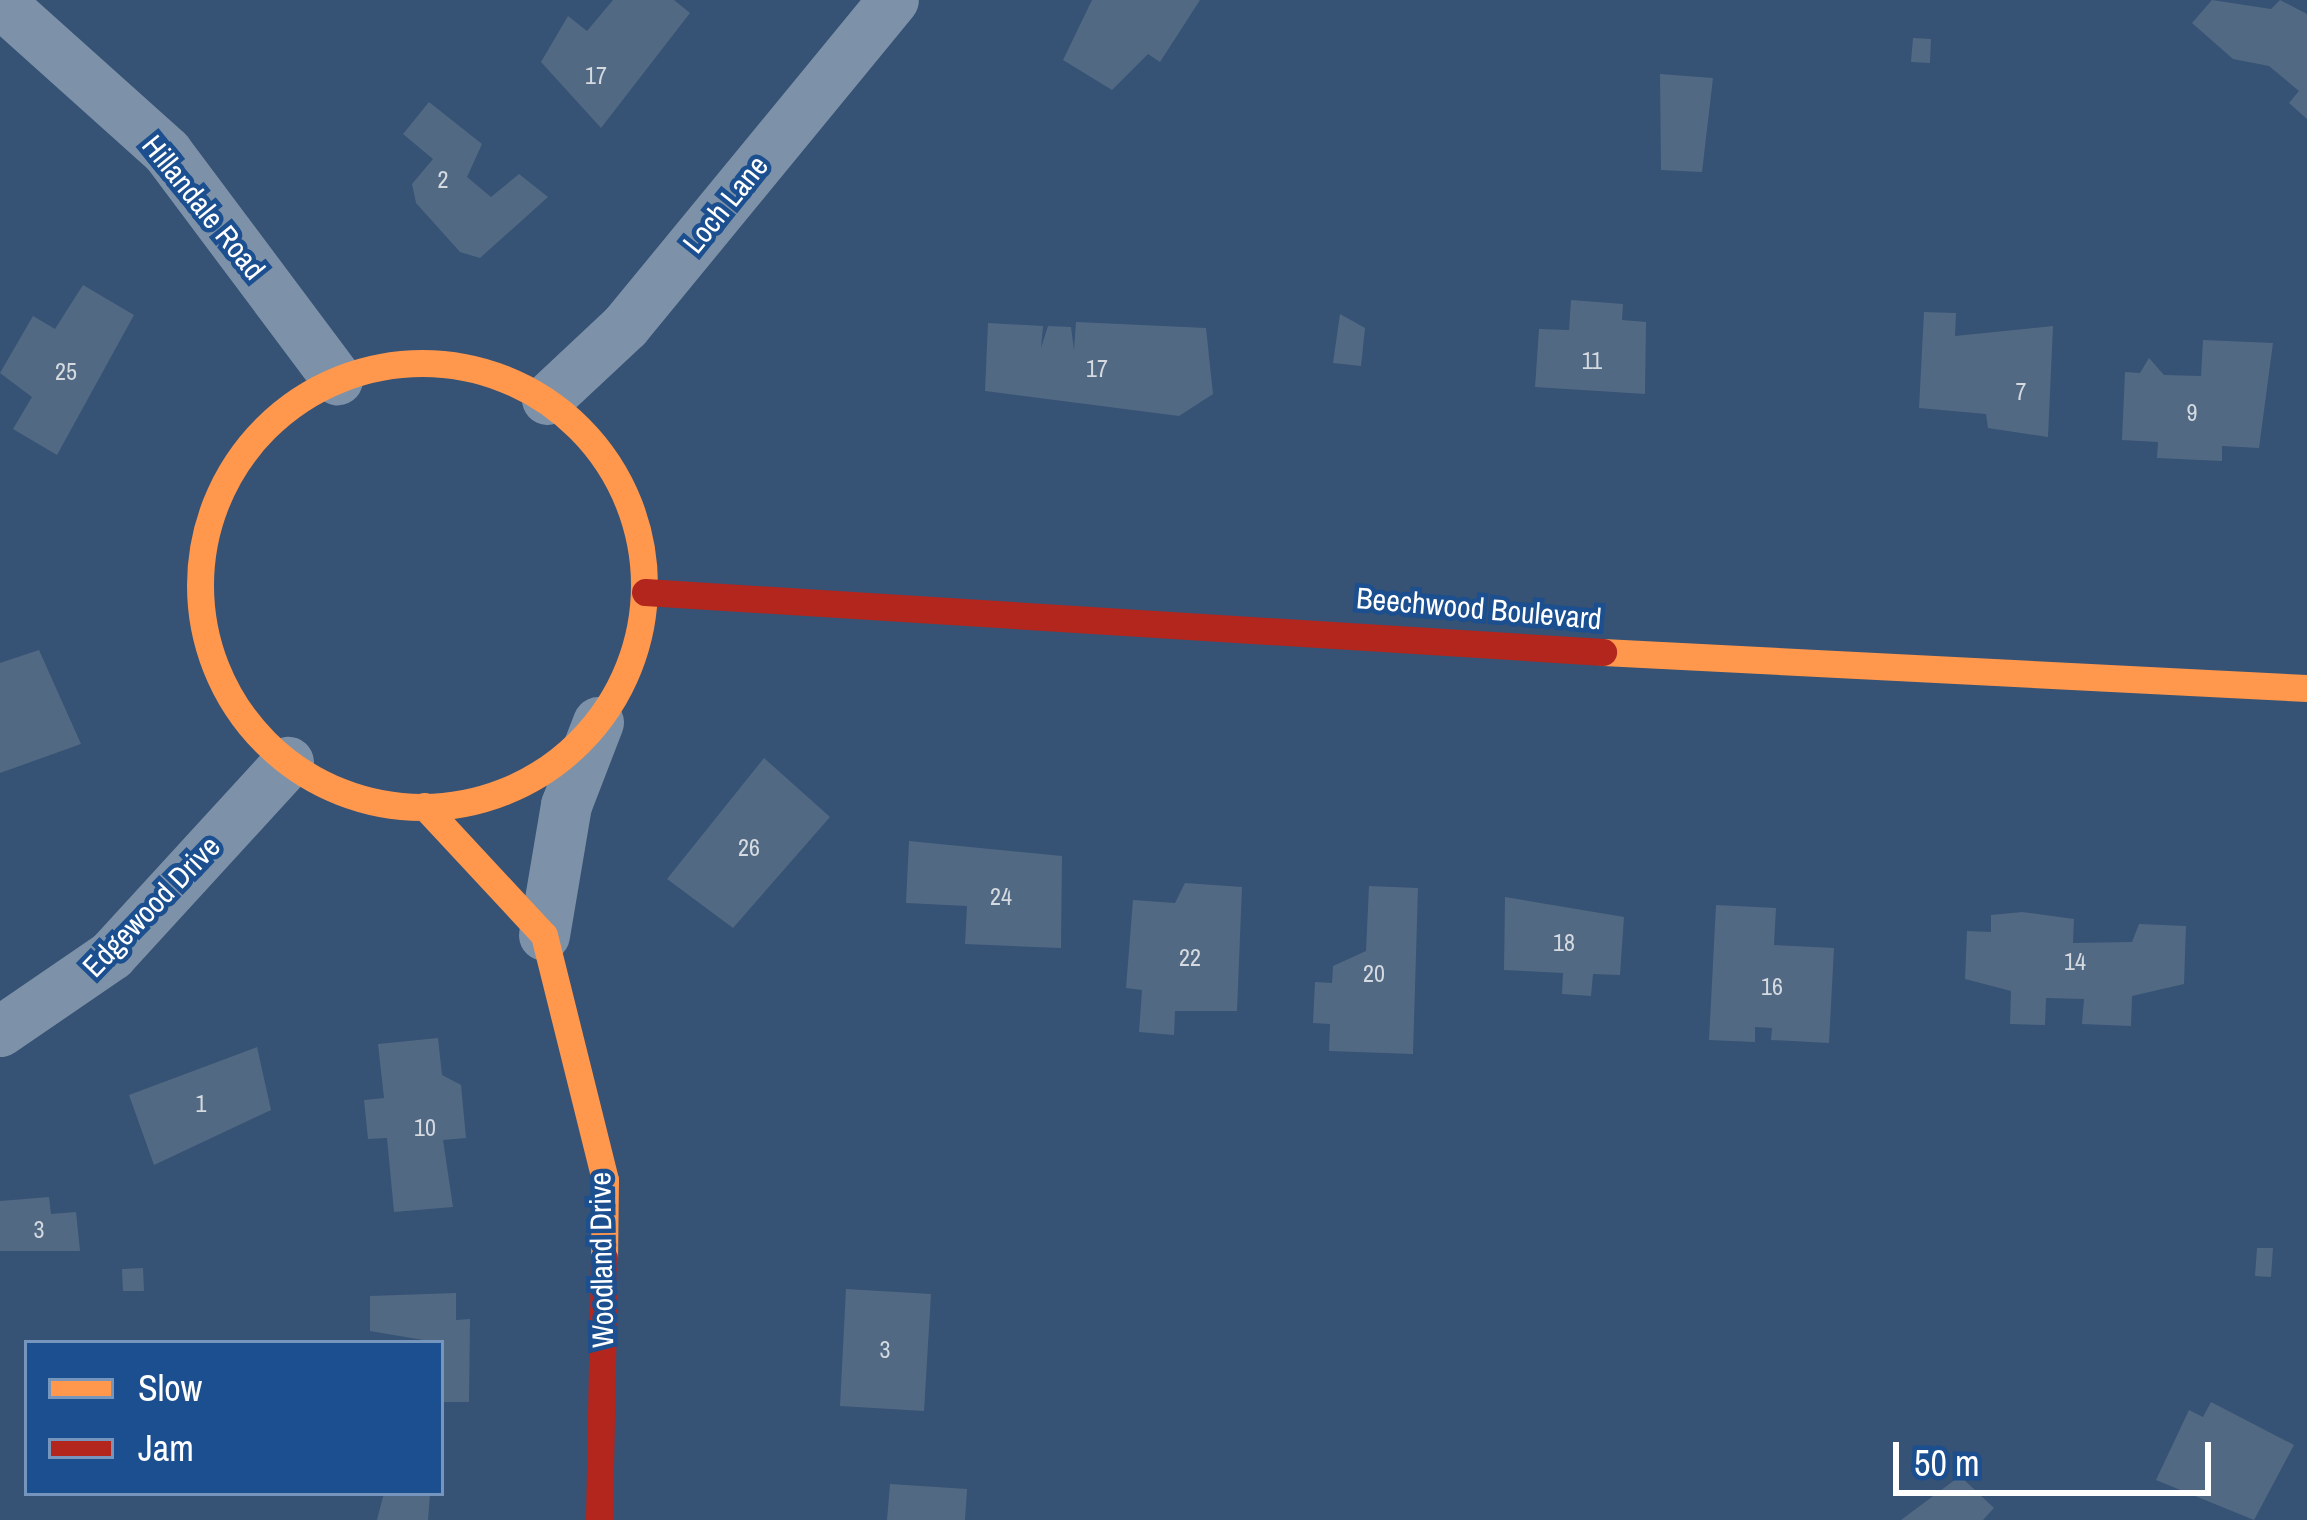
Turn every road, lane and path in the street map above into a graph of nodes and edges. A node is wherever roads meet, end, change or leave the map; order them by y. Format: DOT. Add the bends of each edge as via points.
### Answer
graph roads {
  1 [pos="893,0"];
  2 [pos="0,2"];
  3 [pos="337,379"];
  4 [pos="547,399"];
  5 [pos="645,592"];
  6 [pos="2307,688"];
  7 [pos="598,722"];
  8 [pos="288,762"];
  9 [pos="424,806"];
  10 [pos="544,935"];
  11 [pos="0,1031"];
  12 [pos="599,1520"];
  1 -- 4 [label="street, Loch Lane" via="625,326"];
  2 -- 3 [label="street, Hillandale Road" via="167,152"];
  3 -- 4 [label="street" via="439,363"];
  3 -- 8 [label="street" via="255,439 221,490 200,583 224,687"];
  4 -- 5 [label="street" via="619,479"];
  5 -- 6 [label="street, Beechwood Boulevard" via="1372,631 1777,667"];
  5 -- 7 [label="street" via="638,639"];
  7 -- 9 [label="street" via="542,772 488,797"];
  7 -- 10 [label="street, Woodland Drive" via="566,805"];
  8 -- 9 [label="street" via="360,799"];
  8 -- 11 [label="street, Edgewood Drive" via="111,955"];
  9 -- 10 [label="street, Woodland Drive"];
  10 -- 12 [label="street, Woodland Drive" via="605,1180"];
}
